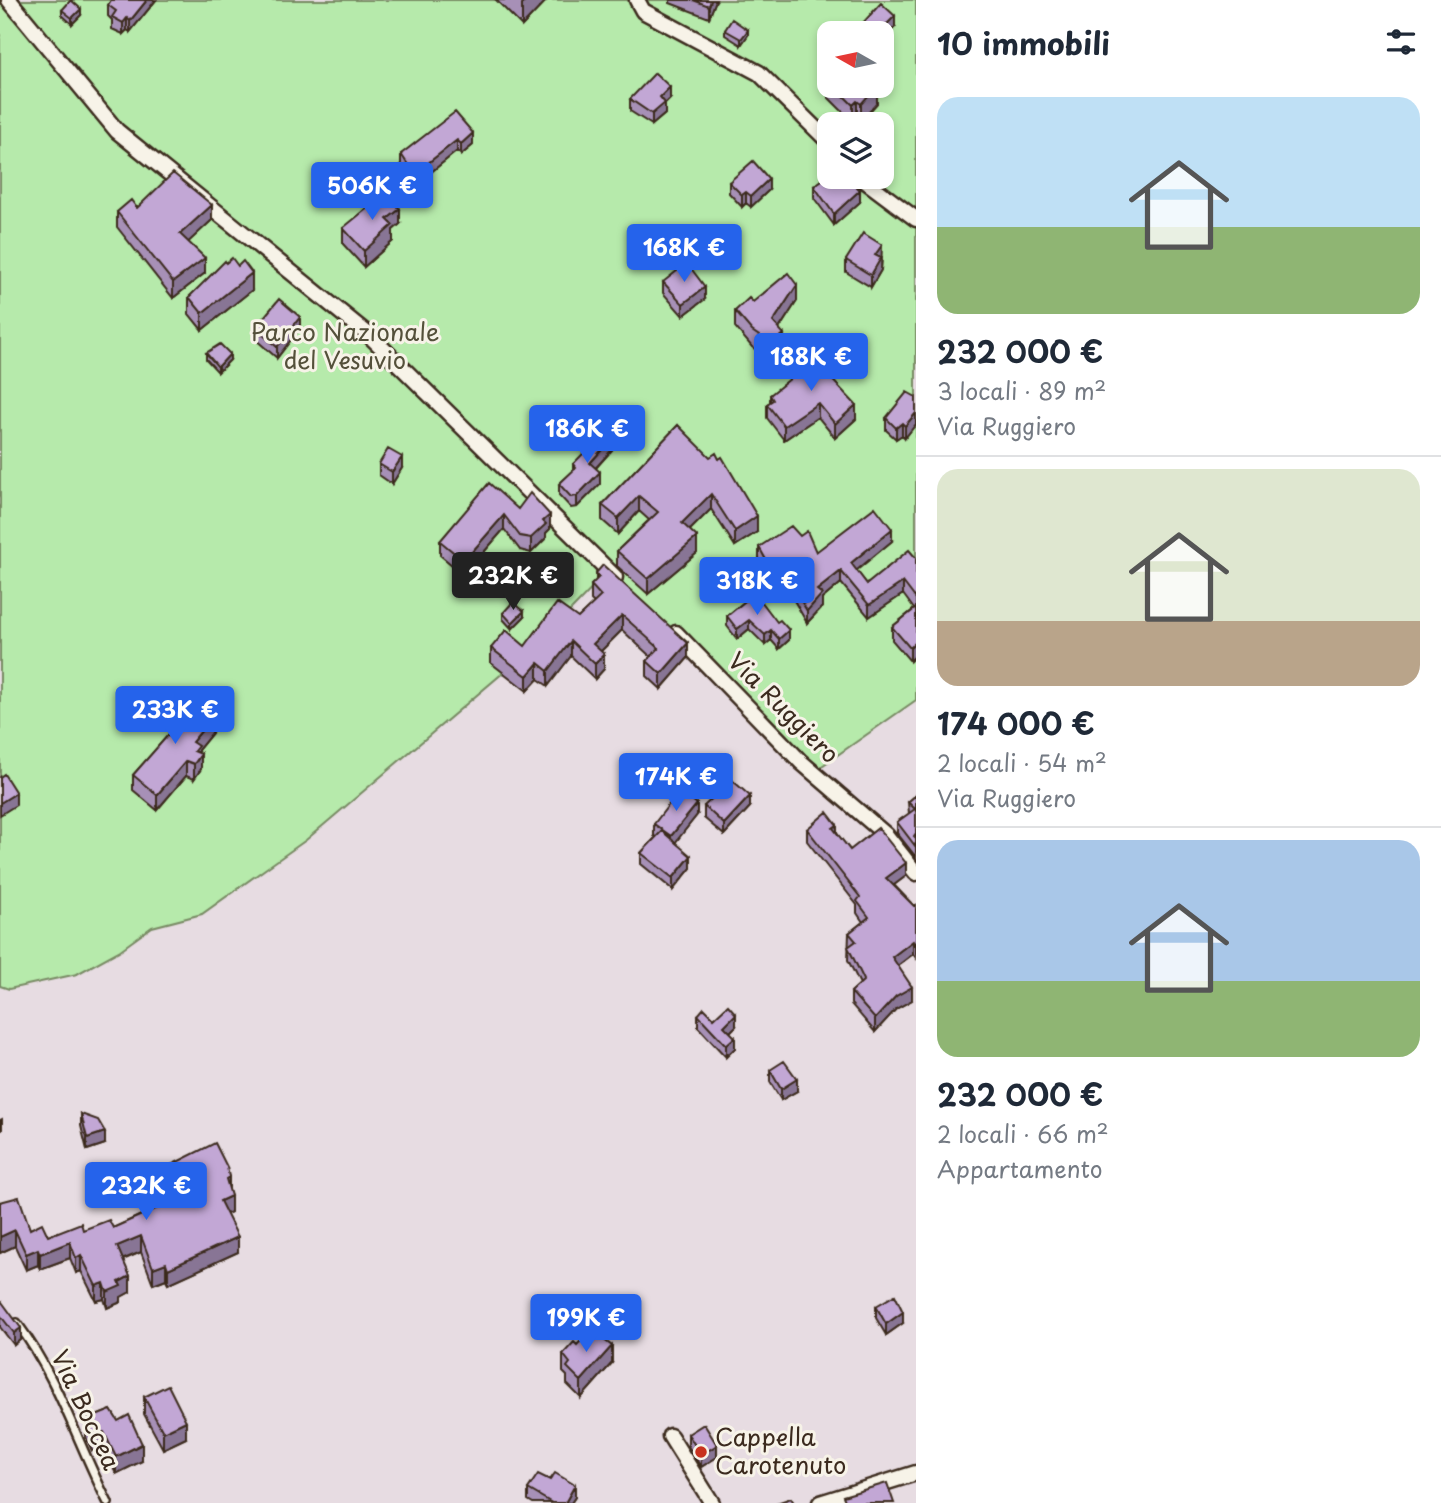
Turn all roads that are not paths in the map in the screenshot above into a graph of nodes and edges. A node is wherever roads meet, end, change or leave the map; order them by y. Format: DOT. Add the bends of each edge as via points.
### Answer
graph roads {
  1 [pos="9,0"];
  2 [pos="637,0"];
  3 [pos="817,130"];
  4 [pos="876,189"];
  5 [pos="916,219"];
  6 [pos="624,585"];
  7 [pos="665,622"];
  8 [pos="916,873"];
  9 [pos="13,1319"];
  10 [pos="670,1436"];
  11 [pos="916,1473"];
  12 [pos="108,1503"];
  13 [pos="712,1503"];
  14 [pos="820,1503"];
  1 -- 6 [label="street" via="117,131 370,336"];
  2 -- 3 [label="street" via="643,11 759,73"];
  4 -- 5 [label="street"];
  7 -- 8 [label="street, Via Ruggiero" via="801,762 886,835"];
  9 -- 12 [label="lane, Via Boccea" via="55,1383"];
  10 -- 13 [label="street"];
  11 -- 14 [label="street"];
}
